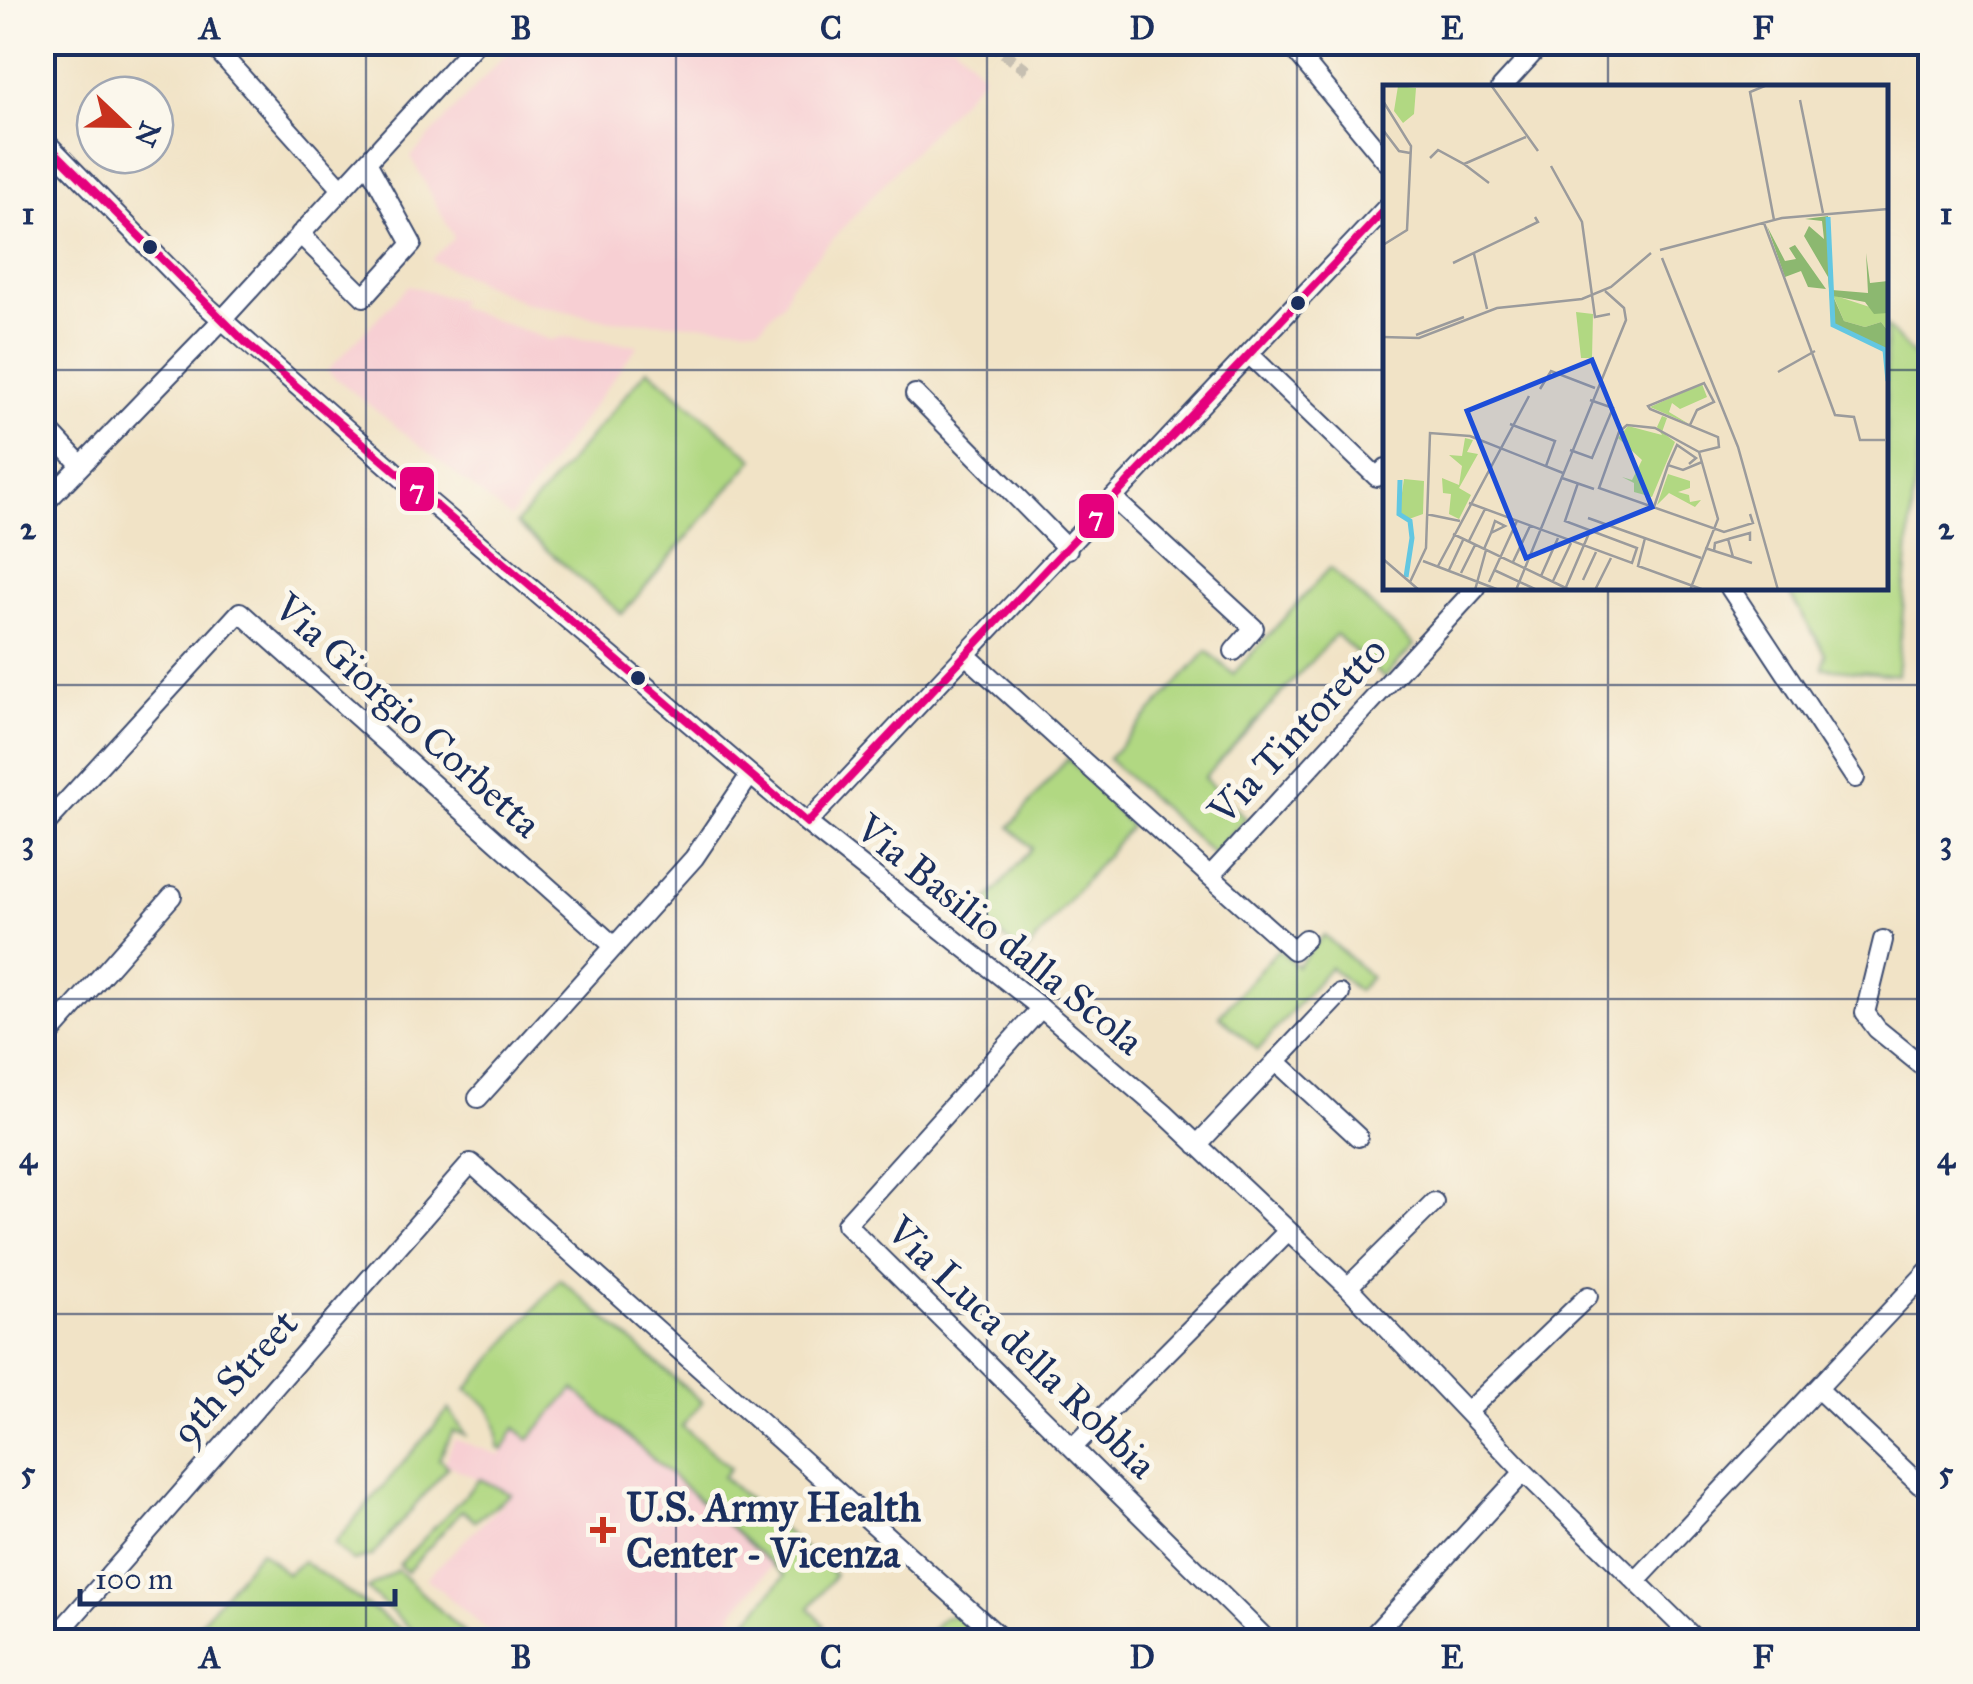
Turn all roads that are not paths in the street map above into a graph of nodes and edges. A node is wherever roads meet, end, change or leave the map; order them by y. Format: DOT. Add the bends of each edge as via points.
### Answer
graph roads {
  1 [pos="210,42"];
  2 [pos="1288,42"];
  3 [pos="1544,42"];
  4 [pos="465,47"];
  5 [pos="1504,85"];
  6 [pos="42,138"];
  7 [pos="1383,157"];
  8 [pos="367,162"];
  9 [pos="342,189"];
  10 [pos="1383,211"];
  11 [pos="300,234"];
  12 [pos="222,320"];
  13 [pos="1250,355"];
  14 [pos="914,394"];
  15 [pos="42,423"];
  16 [pos="81,464"];
  17 [pos="1383,471"];
  18 [pos="1115,500"];
  19 [pos="42,506"];
  20 [pos="1068,549"];
  21 [pos="1474,590"];
  22 [pos="1731,590"];
  23 [pos="1234,651"];
  24 [pos="966,655"];
  25 [pos="750,775"];
  26 [pos="1855,778"];
  27 [pos="807,823"];
  28 [pos="42,828"];
  29 [pos="1210,876"];
  30 [pos="172,896"];
  31 [pos="1305,938"];
  32 [pos="1882,940"];
  33 [pos="614,946"];
  34 [pos="1340,994"];
  35 [pos="1042,1008"];
  36 [pos="42,1043"];
  37 [pos="1276,1061"];
  38 [pos="1930,1072"];
  39 [pos="478,1098"];
  40 [pos="1358,1137"];
  41 [pos="1198,1145"];
  42 [pos="1434,1202"];
  43 [pos="1286,1232"];
  44 [pos="1930,1269"];
  45 [pos="1348,1286"];
  46 [pos="1588,1296"];
  47 [pos="1818,1389"];
  48 [pos="1467,1412"];
  49 [pos="1075,1445"];
  50 [pos="1524,1472"];
  51 [pos="1920,1485"];
  52 [pos="1637,1580"];
  53 [pos="51,1642"];
  54 [pos="1005,1642"];
  55 [pos="1269,1642"];
  56 [pos="1368,1642"];
  57 [pos="1698,1642"];
  1 -- 9 [label="street"];
  2 -- 7 [label="street"];
  3 -- 5 [label="street"];
  4 -- 8 [label="street"];
  6 -- 12 [label="street, Via Basilio dalla Scola"];
  8 -- 9 [label="street"];
  8 -- 11 [label="street" via="412,244 364,297"];
  9 -- 11 [label="street"];
  10 -- 13 [label="street"];
  11 -- 12 [label="street"];
  12 -- 16 [label="street"];
  12 -- 25 [label="street, Via Basilio dalla Scola"];
  13 -- 17 [label="street" via="1377,477"];
  13 -- 18 [label="street"];
  14 -- 20 [label="street"];
  15 -- 16 [label="street"];
  16 -- 19 [label="street"];
  18 -- 20 [label="street"];
  18 -- 23 [label="street" via="1254,628"];
  20 -- 24 [label="street"];
  21 -- 29 [label="street, Via Tintoretto"];
  22 -- 26 [label="street"];
  24 -- 27 [label="street"];
  24 -- 29 [label="street, Via Tintoretto"];
  25 -- 27 [label="street, Via Basilio dalla Scola"];
  25 -- 33 [label="street" via="694,858"];
  27 -- 35 [label="street, Via Basilio dalla Scola"];
  28 -- 33 [label="street, Via Giorgio Corbetta" via="240,612"];
  29 -- 31 [label="street, Via Tintoretto" via="1293,950"];
  30 -- 36 [label="street"];
  32 -- 38 [label="street" via="1864,1014"];
  33 -- 39 [label="street"];
  34 -- 37 [label="street"];
  35 -- 41 [label="street, Via Basilio dalla Scola"];
  35 -- 49 [label="street, Via Luca della Robbia" via="846,1224"];
  37 -- 40 [label="street"];
  37 -- 41 [label="street"];
  41 -- 43 [label="street, Via Basilio dalla Scola"];
  42 -- 45 [label="street"];
  43 -- 45 [label="street, Via Basilio dalla Scola"];
  43 -- 49 [label="street"];
  44 -- 47 [label="street"];
  45 -- 48 [label="street, Via Basilio dalla Scola"];
  46 -- 48 [label="street"];
  47 -- 51 [label="street"];
  47 -- 52 [label="street"];
  48 -- 50 [label="street, Via Basilio dalla Scola"];
  49 -- 55 [label="street, Via Luca della Robbia"];
  50 -- 52 [label="street, Via Basilio dalla Scola"];
  50 -- 56 [label="street"];
  52 -- 57 [label="street, Via Basilio dalla Scola"];
  53 -- 54 [label="street, 9th Street" via="472,1163"];
}
